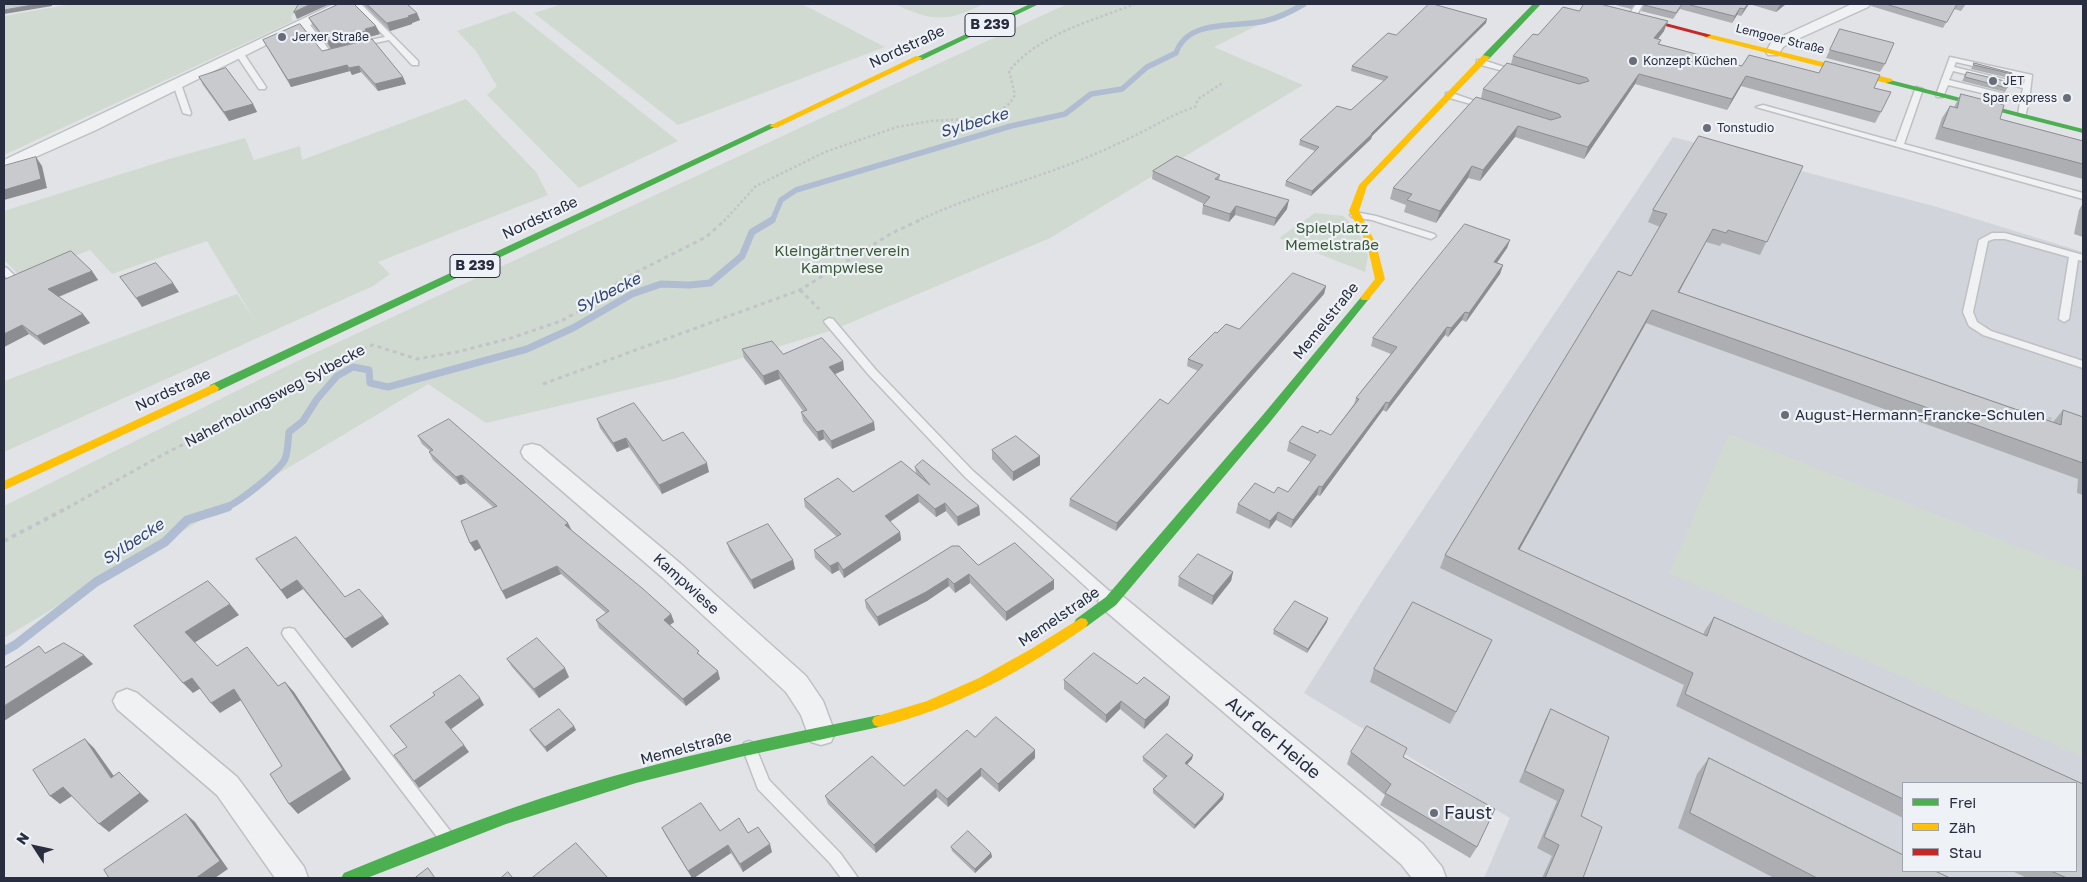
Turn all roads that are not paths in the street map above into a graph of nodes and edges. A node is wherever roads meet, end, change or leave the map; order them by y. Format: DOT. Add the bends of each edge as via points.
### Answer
graph roads {
  1 [pos="345,4"];
  2 [pos="357,4"];
  3 [pos="1035,4"];
  4 [pos="1537,4"];
  5 [pos="1586,4"];
  6 [pos="1639,4"];
  7 [pos="1863,4"];
  8 [pos="1632,16"];
  9 [pos="304,22"];
  10 [pos="390,38"];
  11 [pos="354,47"];
  12 [pos="345,49"];
  13 [pos="1773,52"];
  14 [pos="239,53"];
  15 [pos="1480,62"];
  16 [pos="415,63"];
  17 [pos="1525,75"];
  18 [pos="1946,82"];
  19 [pos="177,84"];
  20 [pos="262,87"];
  21 [pos="1919,89"];
  22 [pos="1940,94"];
  23 [pos="1449,95"];
  24 [pos="2025,101"];
  25 [pos="1760,107"];
  26 [pos="1496,110"];
  27 [pos="188,113"];
  28 [pos="2022,116"];
  29 [pos="2083,131"];
  30 [pos="1899,145"];
  31 [pos="4,166"];
  32 [pos="2083,196"];
  33 [pos="1355,215"];
  34 [pos="1431,236"];
  35 [pos="2078,256"];
  36 [pos="2064,319"];
  37 [pos="830,321"];
  38 [pos="2083,364"];
  39 [pos="532,452"];
  40 [pos="4,486"];
  41 [pos="1111,601"];
  42 [pos="289,633"];
  43 [pos="127,701"];
  44 [pos="821,733"];
  45 [pos="749,748"];
  46 [pos="447,838"];
  47 [pos="293,878"];
  48 [pos="349,878"];
  49 [pos="850,878"];
  50 [pos="1431,878"];
  1 -- 9 [label="street"];
  2 -- 10 [label="lane"];
  3 -- 40 [label="main road, Nordstraße / B 239"];
  4 -- 15 [label="main road"];
  5 -- 8 [label="main road, Lemgoer Straße"];
  6 -- 8 [label="lane"];
  7 -- 13 [label="street" via="1786,39 1777,44"];
  8 -- 13 [label="main road, Lemgoer Straße"];
  9 -- 12 [label="lane" via="328,54"];
  9 -- 14 [label="street"];
  10 -- 11 [label="lane"];
  10 -- 16 [label="lane"];
  13 -- 21 [label="main road, Lemgoer Straße"];
  14 -- 19 [label="street"];
  14 -- 20 [label="lane"];
  15 -- 17 [label="lane"];
  15 -- 23 [label="main road"];
  18 -- 22 [label="lane"];
  18 -- 24 [label="lane"];
  18 -- 24 [label="lane" via="1950,68 2027,87"];
  19 -- 27 [label="lane"];
  19 -- 31 [label="street" via="68,139"];
  21 -- 22 [label="main road, Lemgoer Straße"];
  21 -- 30 [label="lane"];
  22 -- 28 [label="main road, Lemgoer Straße"];
  23 -- 26 [label="lane"];
  23 -- 33 [label="main road" via="1363,185 1356,201"];
  24 -- 28 [label="lane"];
  25 -- 30 [label="lane"];
  28 -- 29 [label="main road, Lemgoer Straße"];
  30 -- 32 [label="lane"];
  33 -- 34 [label="lane"];
  33 -- 41 [label="main road, Memelstraße" via="1371,239 1380,279"];
  35 -- 36 [label="lane"];
  35 -- 38 [label="lane" via="2005,236 1984,240 1968,312 1973,324 1988,333"];
  37 -- 41 [label="lane" via="872,372 969,474"];
  39 -- 44 [label="street, Kampwiese" via="672,570 796,684 814,710"];
  41 -- 44 [label="main road, Memelstraße" via="1065,635 963,692 897,718"];
  41 -- 50 [label="street, Auf der Heide" via="1412,854"];
  42 -- 46 [label="lane"];
  43 -- 47 [label="street" via="227,786"];
  44 -- 45 [label="main road, Memelstraße"];
  45 -- 46 [label="main road, Memelstraße" via="601,786"];
  45 -- 49 [label="lane" via="763,784 835,858"];
  46 -- 48 [label="main road, Memelstraße"];
}
